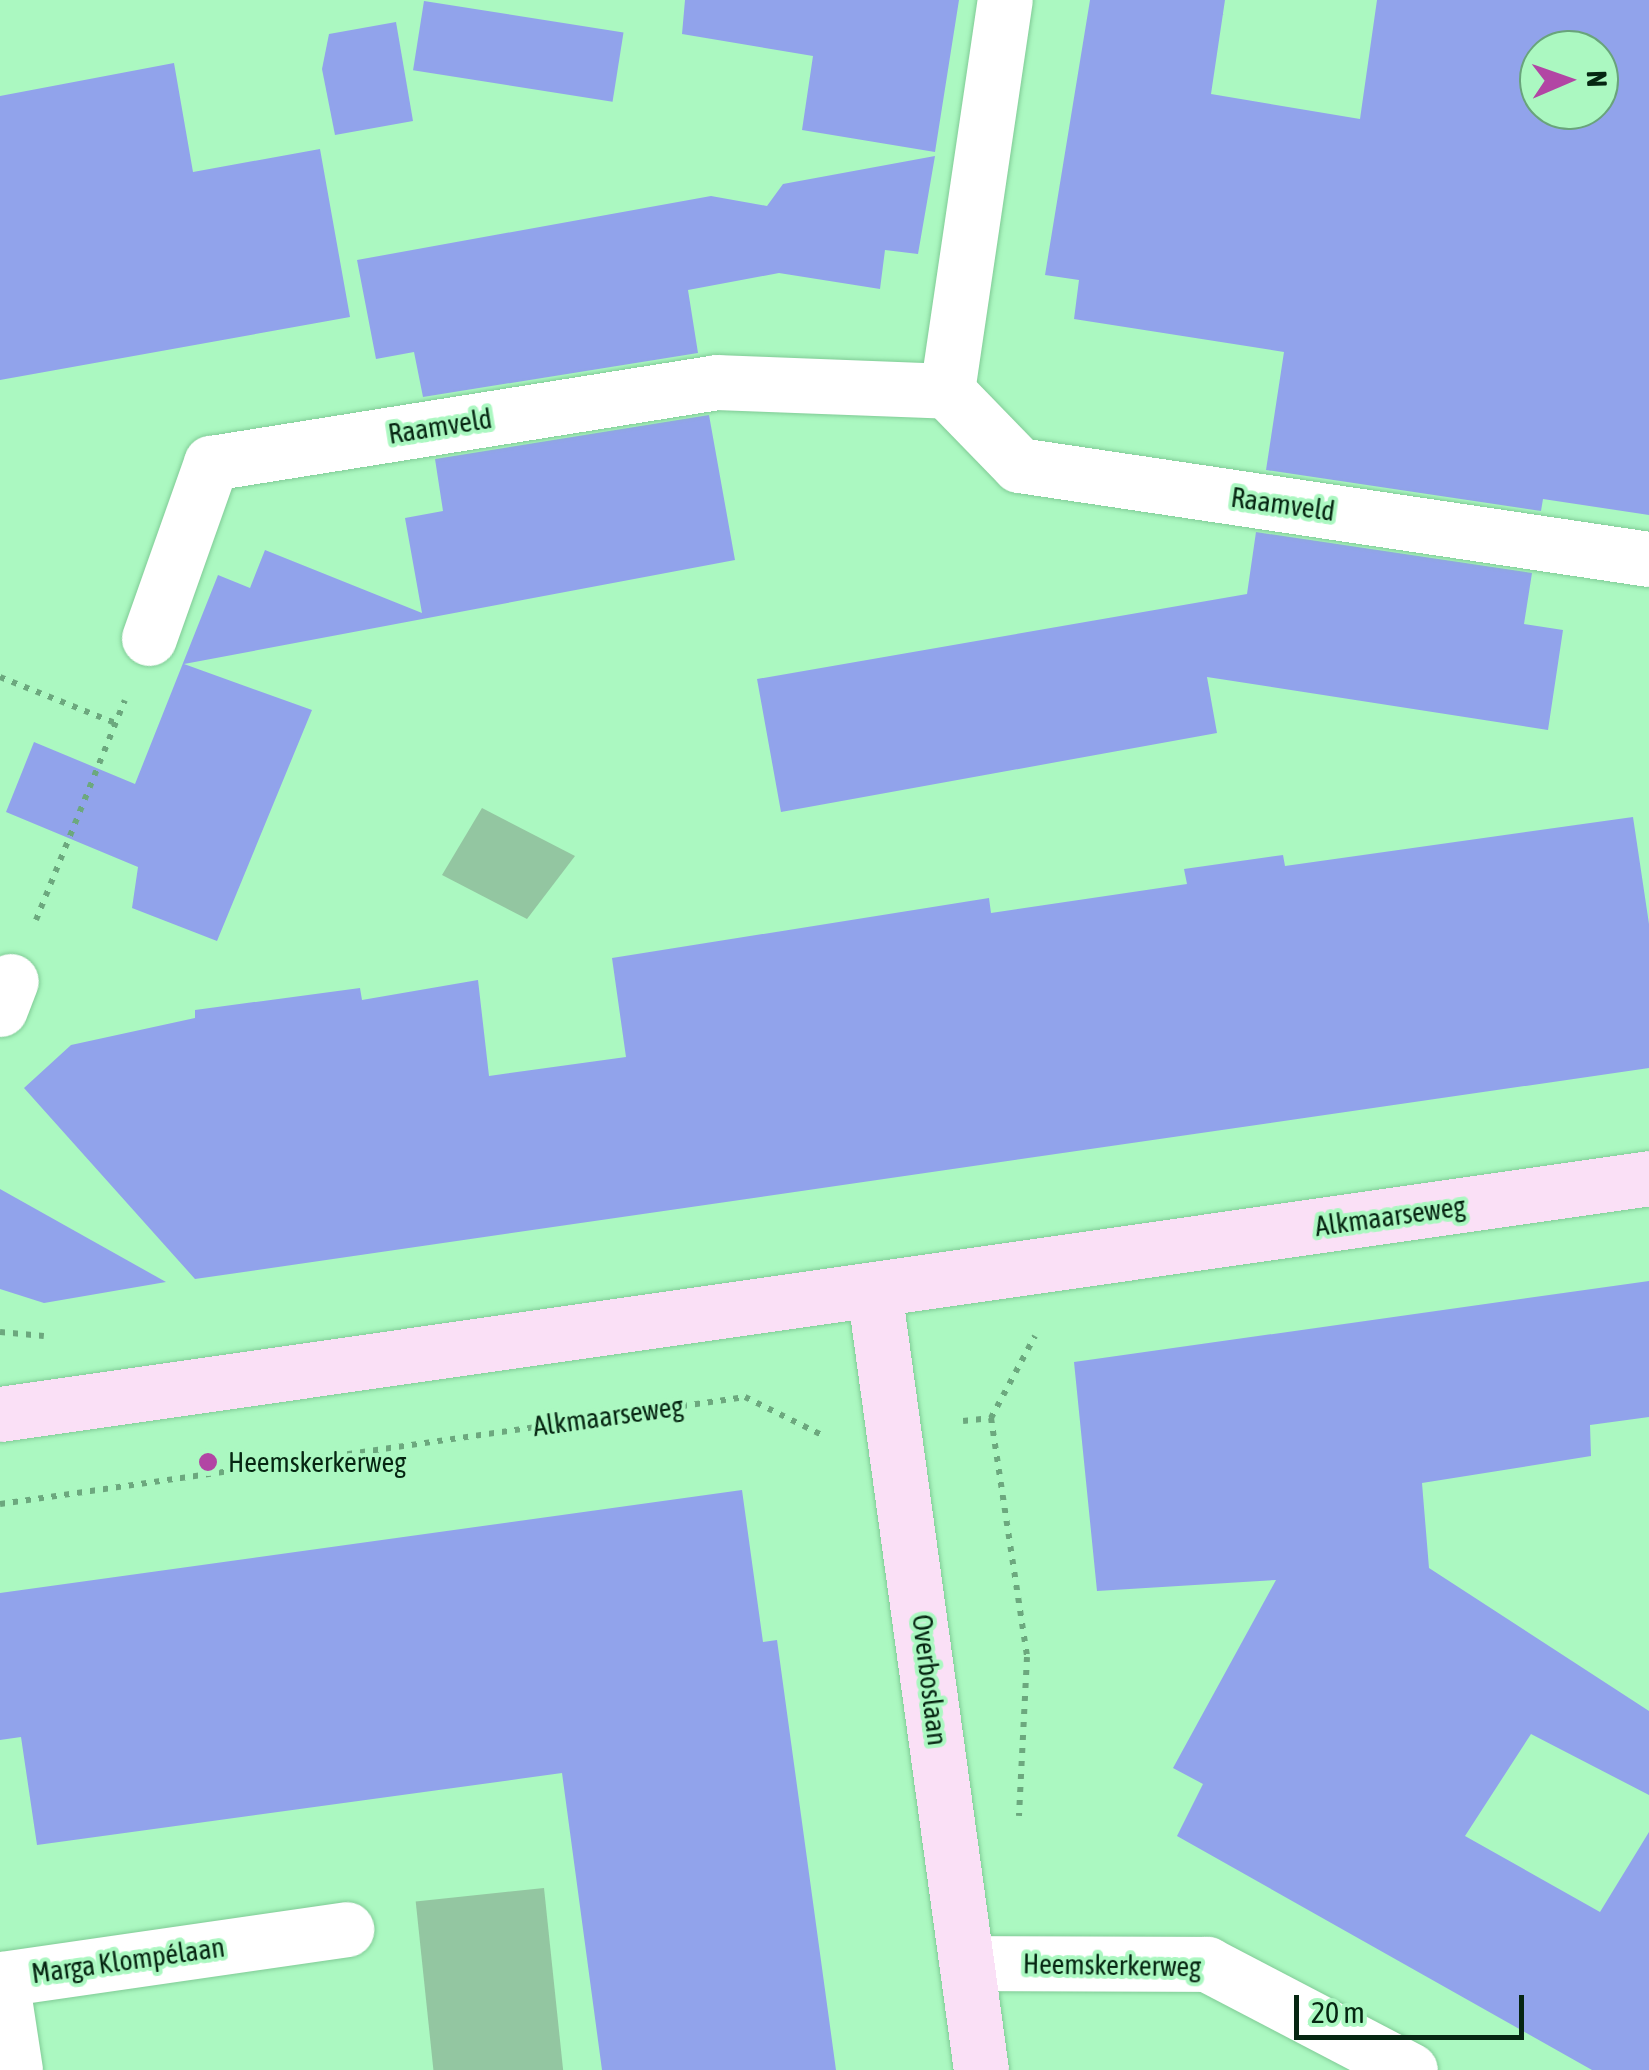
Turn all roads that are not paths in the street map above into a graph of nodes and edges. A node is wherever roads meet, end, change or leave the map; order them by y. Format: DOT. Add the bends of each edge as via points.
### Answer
graph roads {
  1 [pos="1005,0"];
  2 [pos="946,391"];
  3 [pos="1649,559"];
  4 [pos="150,638"];
  5 [pos="1649,1178"];
  6 [pos="874,1290"];
  7 [pos="0,1414"];
  8 [pos="346,1929"];
  9 [pos="968,1963"];
  10 [pos="16,2070"];
  11 [pos="982,2070"];
  12 [pos="1410,2070"];
  1 -- 2 [label="street"];
  2 -- 3 [label="street, Raamveld" via="1018,465"];
  2 -- 4 [label="street, Raamveld" via="718,382 212,463"];
  5 -- 6 [label="street, Alkmaarseweg"];
  6 -- 7 [label="street, Alkmaarseweg"];
  6 -- 9 [label="street, Overboslaan"];
  8 -- 10 [label="street, Marga Klompélaan" via="1,1979"];
  9 -- 11 [label="street, Overboslaan"];
  9 -- 12 [label="street, Heemskerkerweg" via="1207,1964"];
}
